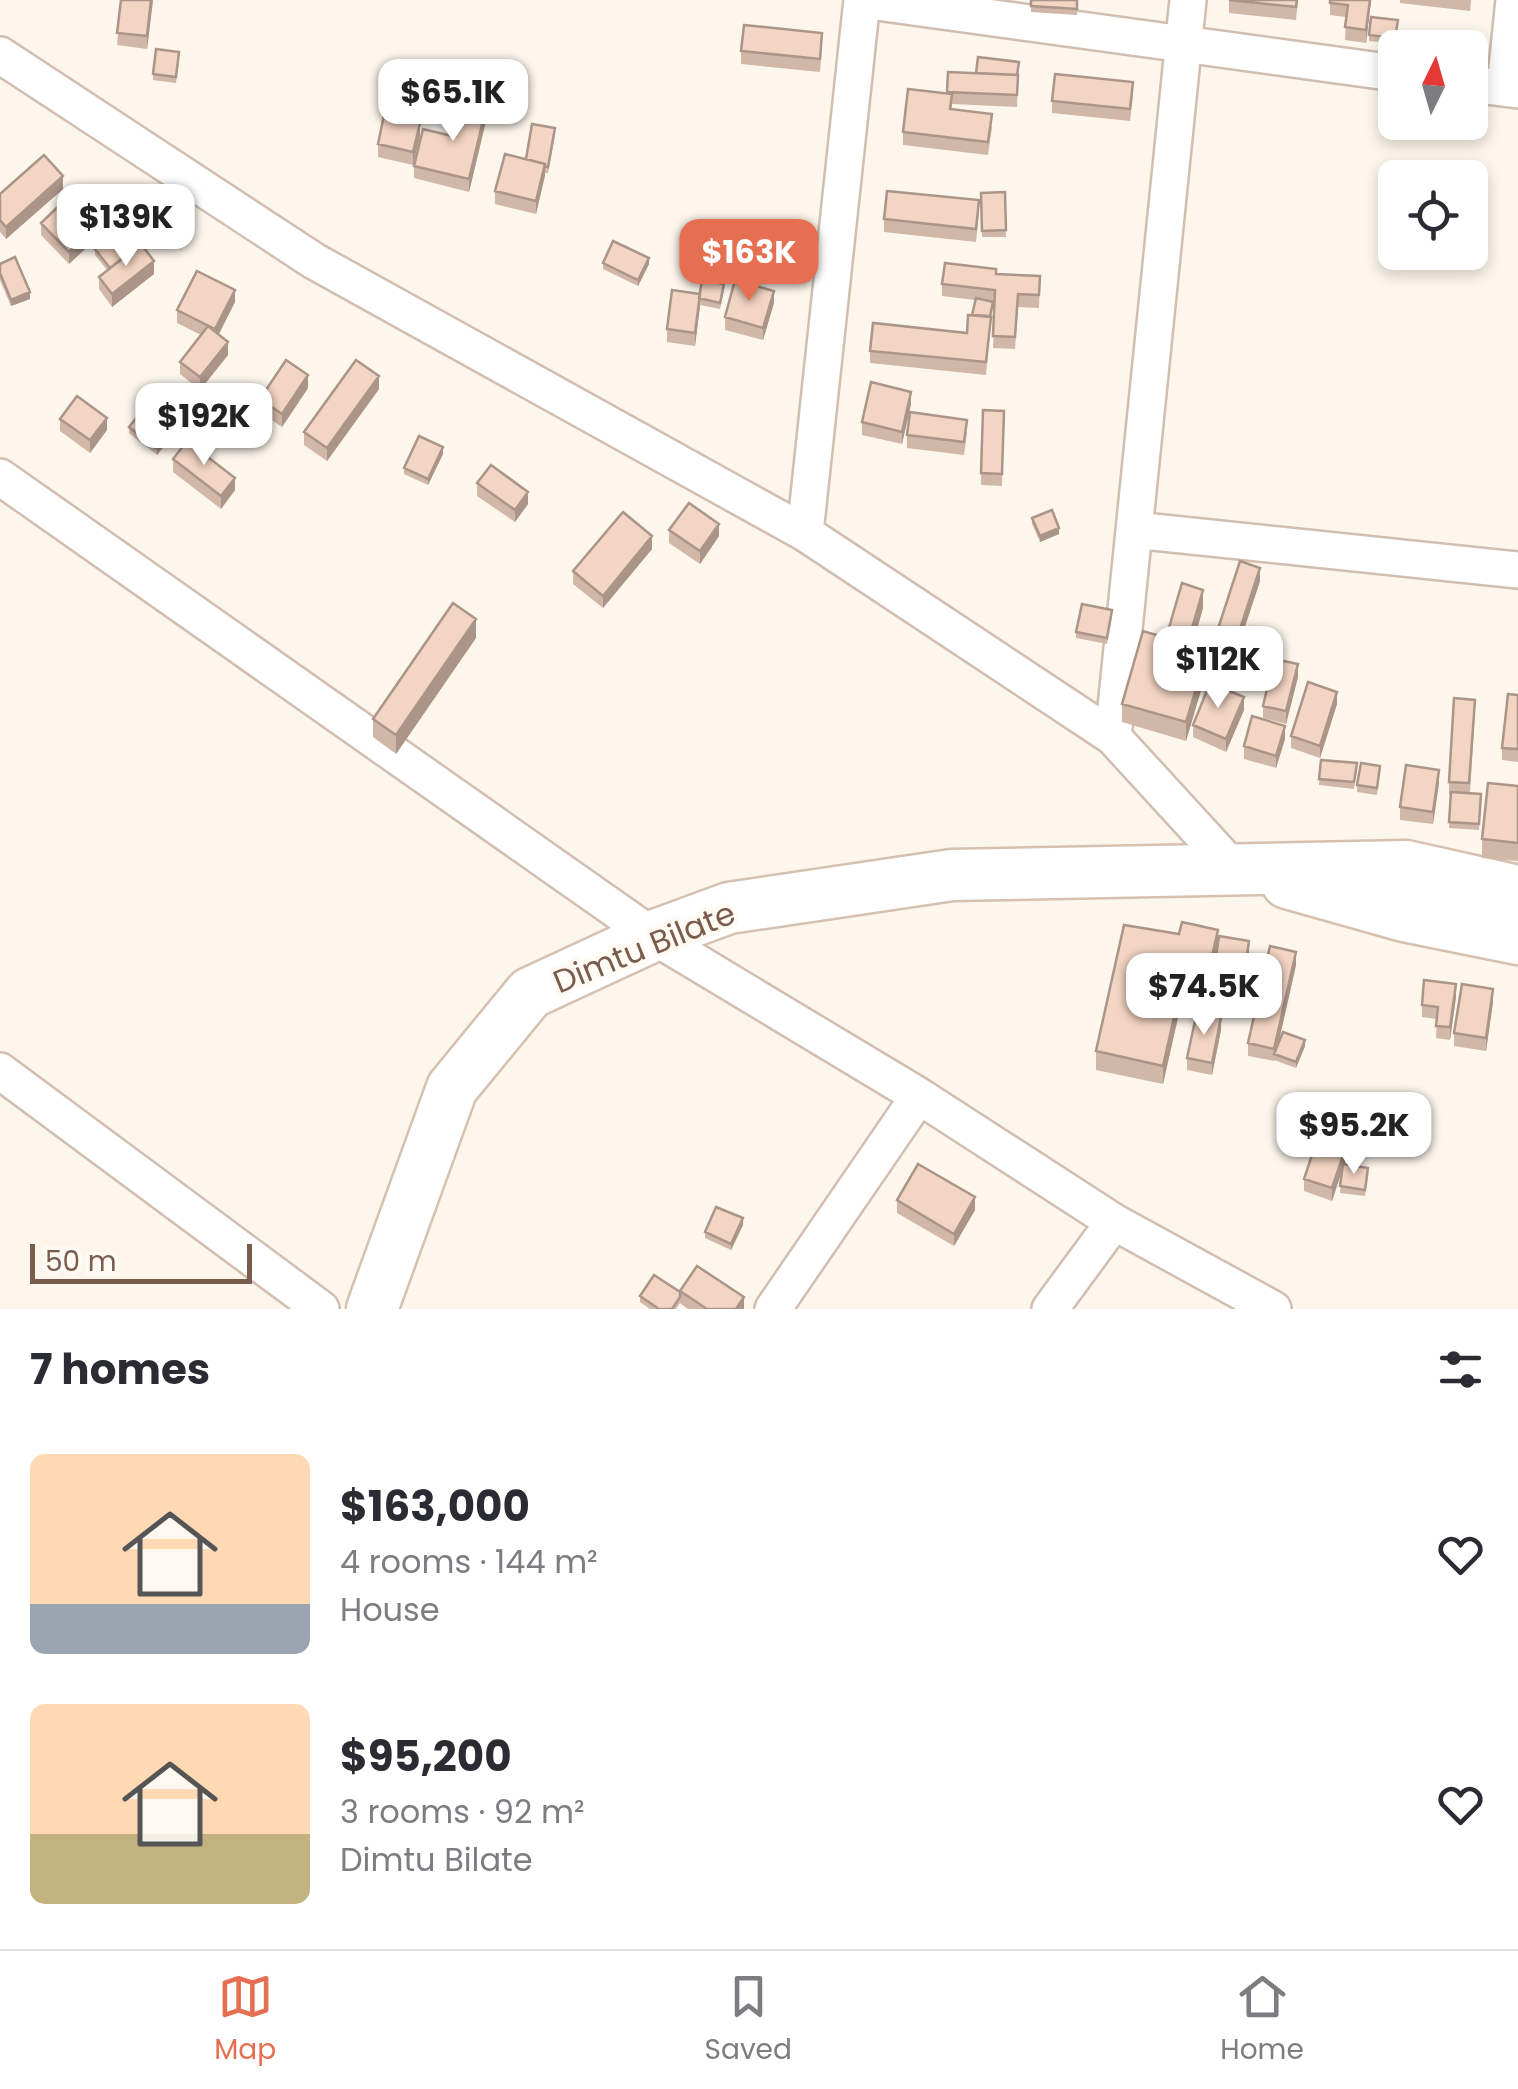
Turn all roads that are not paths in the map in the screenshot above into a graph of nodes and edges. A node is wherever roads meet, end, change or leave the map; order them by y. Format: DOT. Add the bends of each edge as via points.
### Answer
graph roads {
  1 [pos="862,0"];
  2 [pos="1188,0"];
  3 [pos="1514,0"];
  4 [pos="1184,44"];
  5 [pos="0,55"];
  6 [pos="1378,72"];
  7 [pos="1512,89"];
  8 [pos="0,478"];
  9 [pos="1134,530"];
  10 [pos="804,533"];
  11 [pos="1518,570"];
  12 [pos="1113,737"];
  13 [pos="1234,869"];
  14 [pos="1518,892"];
  15 [pos="653,936"];
  16 [pos="1518,940"];
  17 [pos="0,1071"];
  18 [pos="919,1096"];
  19 [pos="1114,1222"];
  20 [pos="321,1309"];
  21 [pos="372,1309"];
  22 [pos="773,1309"];
  23 [pos="1050,1309"];
  24 [pos="1273,1309"];
  1 -- 4 [label="street"];
  1 -- 10 [label="street"];
  2 -- 4 [label="street"];
  3 -- 7 [label="street"];
  4 -- 6 [label="street"];
  4 -- 9 [label="street"];
  5 -- 10 [label="street" via="314,261"];
  8 -- 15 [label="street"];
  9 -- 11 [label="street"];
  9 -- 12 [label="street"];
  10 -- 12 [label="street"];
  12 -- 13 [label="street"];
  13 -- 14 [label="main road, Dimtu Bilate" via="1406,866"];
  13 -- 15 [label="main road, Dimtu Bilate" via="952,874 729,908"];
  13 -- 16 [label="main road, Dimtu Bilate"];
  15 -- 18 [label="street"];
  15 -- 21 [label="main road, Dimtu Bilate" via="530,993 452,1088"];
  17 -- 20 [label="street"];
  18 -- 19 [label="street"];
  18 -- 22 [label="street"];
  19 -- 23 [label="street"];
  19 -- 24 [label="street"];
}
